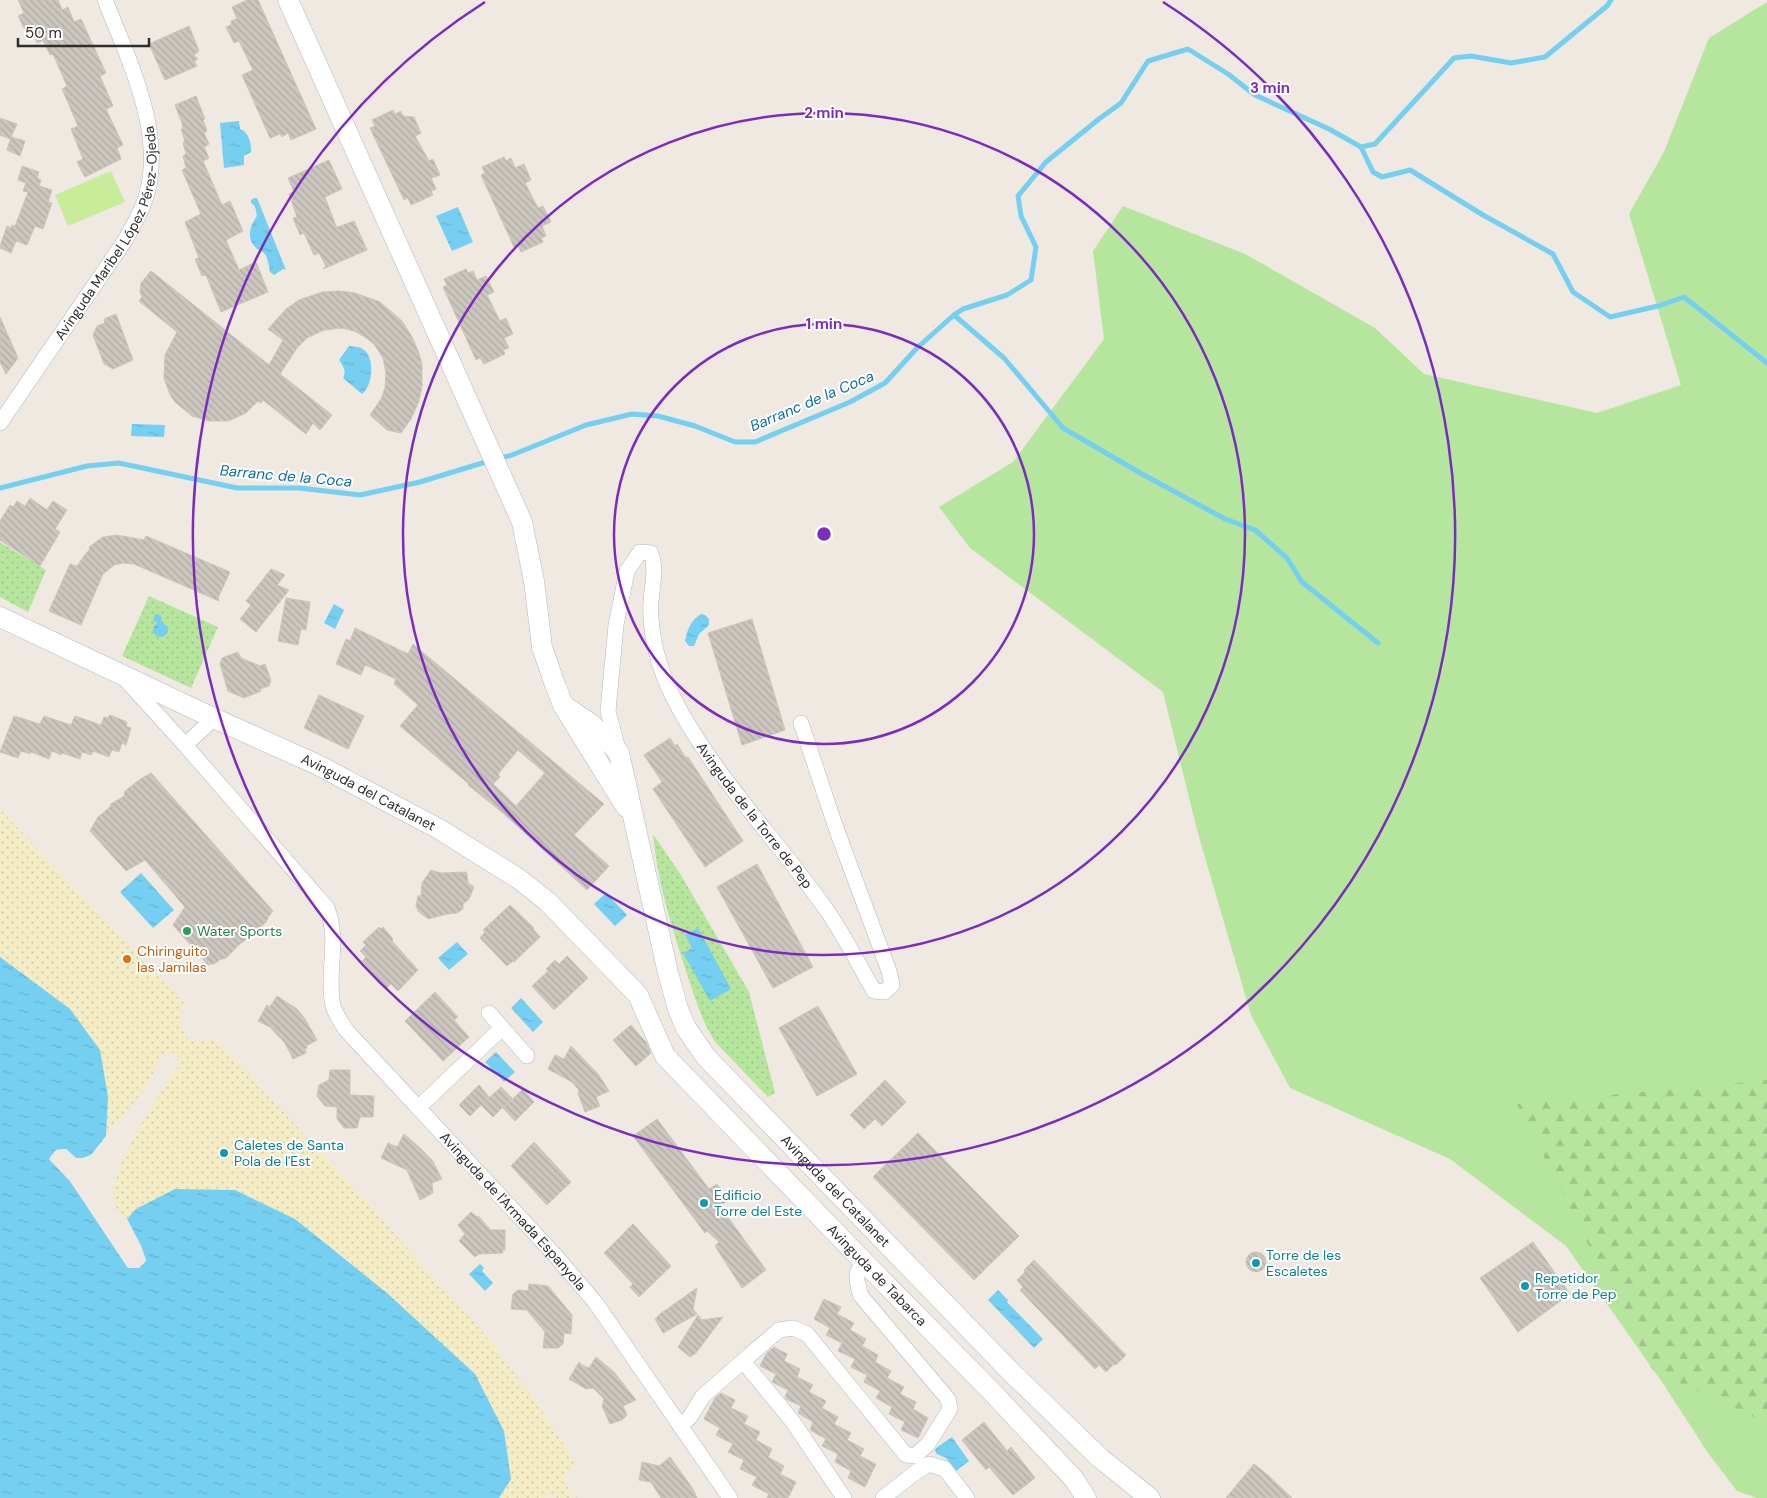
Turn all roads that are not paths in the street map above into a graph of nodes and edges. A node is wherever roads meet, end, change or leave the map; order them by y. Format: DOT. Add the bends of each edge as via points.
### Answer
graph roads {
  1 [pos="104,0"];
  2 [pos="288,0"];
  3 [pos="303,0"];
  4 [pos="322,77"];
  5 [pos="0,423"];
  6 [pos="0,617"];
  7 [pos="120,674"];
  8 [pos="185,704"];
  9 [pos="563,705"];
  10 [pos="208,716"];
  11 [pos="166,723"];
  12 [pos="801,723"];
  13 [pos="185,745"];
  14 [pos="620,753"];
  15 [pos="632,817"];
  16 [pos="489,1014"];
  17 [pos="502,1028"];
  18 [pos="527,1056"];
  19 [pos="665,1056"];
  20 [pos="418,1108"];
  21 [pos="864,1262"];
  22 [pos="743,1361"];
  23 [pos="680,1426"];
  24 [pos="730,1498"];
  25 [pos="844,1498"];
  26 [pos="883,1498"];
  27 [pos="967,1498"];
  28 [pos="1086,1498"];
  29 [pos="1150,1498"];
  1 -- 5 [label="street, Avinguda Maribel López Pérez-Ojeda" via="142,98 150,134 152,167 146,198 124,242"];
  2 -- 4 [label="main road"];
  3 -- 4 [label="main road"];
  4 -- 9 [label="main road, Avinguda del Catalanet" via="522,522 534,581 542,648"];
  6 -- 7 [label="main road, Avinguda del Catalanet"];
  7 -- 8 [label="main road, Avinguda del Catalanet"];
  7 -- 11 [label="street"];
  8 -- 10 [label="main road, Avinguda del Catalanet"];
  8 -- 11 [label="street"];
  9 -- 14 [label="main road" via="591,724"];
  9 -- 15 [label="main road, Avinguda del Catalanet"];
  10 -- 13 [label="street" via="207,725"];
  10 -- 19 [label="main road, Avinguda del Catalanet" via="325,768 439,829 519,879 548,902 638,995"];
  11 -- 13 [label="street"];
  12 -- 14 [label="street, Avinguda de la Torre de Pep" via="889,971 892,985 884,992 874,991 829,914 706,754 672,696 655,648 651,622 655,564 651,553 640,552 627,572 616,625 608,711"];
  13 -- 20 [label="street, Avinguda de l'Armada Espanyola" via="327,908 334,948 330,978 334,1008 346,1030"];
  14 -- 15 [label="main road, Avinguda del Catalanet"];
  15 -- 29 [label="main road, Avinguda del Catalanet" via="678,1009 686,1028 706,1057 1012,1373 1100,1458"];
  16 -- 17 [label="street"];
  17 -- 18 [label="street"];
  17 -- 20 [label="street"];
  19 -- 21 [label="main road, Avinguda de Tabarca"];
  20 -- 23 [label="street, Avinguda de l'Armada Espanyola" via="595,1302"];
  21 -- 22 [label="street" via="856,1279 862,1296 948,1399 950,1409 928,1444 915,1456 906,1455 807,1334 793,1328 780,1330"];
  21 -- 28 [label="main road, Avinguda de Tabarca" via="1074,1479"];
  22 -- 23 [label="street" via="703,1396"];
  22 -- 25 [label="street" via="793,1422"];
  23 -- 24 [label="street, Avinguda de l'Armada Espanyola"];
  26 -- 27 [label="street" via="929,1464 945,1469"];
}
